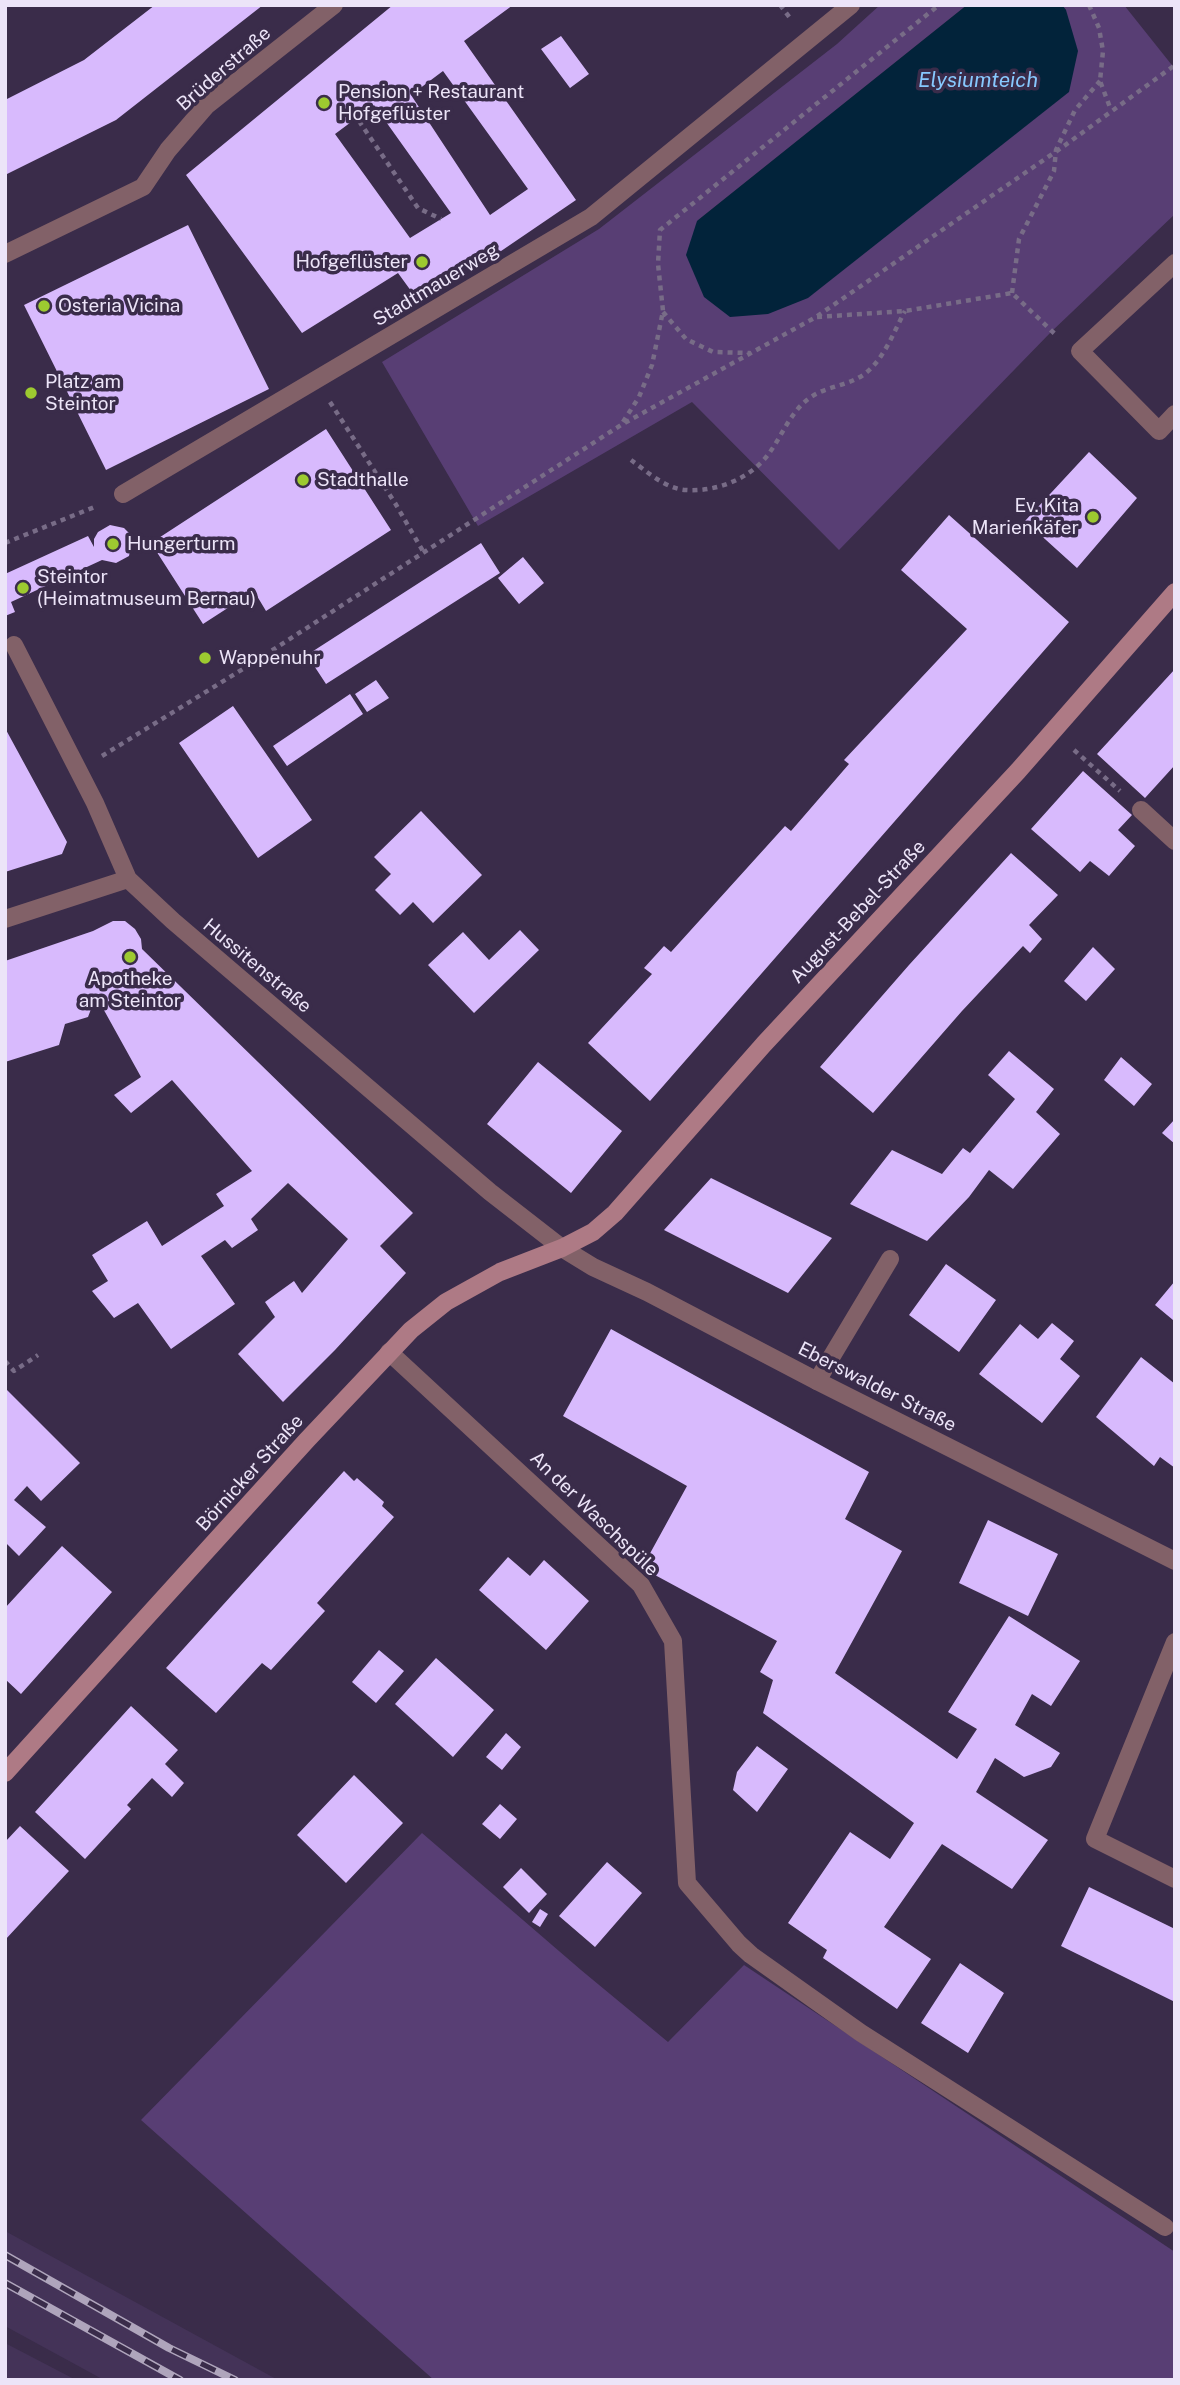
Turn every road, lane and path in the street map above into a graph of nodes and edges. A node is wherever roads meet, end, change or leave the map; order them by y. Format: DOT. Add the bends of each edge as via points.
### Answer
graph roads {
  1 [pos="334,5"];
  2 [pos="851,5"];
  3 [pos="939,5"];
  4 [pos="1089,5"];
  5 [pos="1175,65"];
  6 [pos="1100,81"];
  7 [pos="1111,110"];
  8 [pos="359,121"];
  9 [pos="1056,149"];
  10 [pos="441,219"];
  11 [pos="5,254"];
  12 [pos="1175,263"];
  13 [pos="1012,293"];
  14 [pos="663,311"];
  15 [pos="905,311"];
  16 [pos="816,317"];
  17 [pos="1080,351"];
  18 [pos="752,353"];
  19 [pos="316,381"];
  20 [pos="1175,414"];
  21 [pos="621,425"];
  22 [pos="631,460"];
  23 [pos="124,494"];
  24 [pos="5,543"];
  25 [pos="424,553"];
  26 [pos="1175,592"];
  27 [pos="14,645"];
  28 [pos="1069,746"];
  29 [pos="78,771"];
  30 [pos="1141,810"];
  31 [pos="1175,841"];
  32 [pos="128,879"];
  33 [pos="5,919"];
  34 [pos="562,1248"];
  35 [pos="890,1259"];
  36 [pos="389,1352"];
  37 [pos="38,1355"];
  38 [pos="5,1361"];
  39 [pos="817,1381"];
  40 [pos="1175,1561"];
  41 [pos="1175,1642"];
  42 [pos="5,1773"];
  43 [pos="1175,1879"];
  44 [pos="1165,2227"];
  1 -- 11 [label="street, Brüderstraße" via="206,106 167,150 143,187"];
  2 -- 19 [label="street, Stadtmauerweg" via="591,217"];
  3 -- 14 [label="path" via="660,230"];
  4 -- 6 [label="path" via="1103,51"];
  5 -- 7 [label="path"];
  6 -- 7 [label="path"];
  6 -- 9 [label="path" via="1075,110"];
  7 -- 9 [label="path"];
  8 -- 10 [label="path" via="418,208"];
  9 -- 13 [label="path" via="1054,171 1018,239"];
  9 -- 16 [label="path"];
  12 -- 17 [label="street"];
  13 -- 15 [label="path"];
  13 -- 17 [label="path" via="1051,332"];
  14 -- 18 [label="path" via="685,340 713,352"];
  14 -- 21 [label="path" via="652,365"];
  15 -- 16 [label="path"];
  15 -- 22 [label="path" via="878,361 860,378 811,397 754,471 726,485 685,490 657,480"];
  16 -- 18 [label="path"];
  17 -- 20 [label="street" via="1159,431"];
  18 -- 21 [label="path"];
  19 -- 23 [label="street, Stadtmauerweg"];
  19 -- 25 [label="path"];
  21 -- 25 [label="path"];
  23 -- 24 [label="path"];
  25 -- 29 [label="path"];
  26 -- 34 [label="main road, August-Bebel-Straße" via="615,1213 593,1232"];
  27 -- 29 [label="street, Hussitenstraße"];
  28 -- 30 [label="path"];
  29 -- 32 [label="street, Hussitenstraße"];
  30 -- 31 [label="street"];
  32 -- 33 [label="street"];
  32 -- 34 [label="street, Hussitenstraße" via="490,1192"];
  34 -- 36 [label="main road, Börnicker Straße" via="500,1272 446,1302"];
  34 -- 39 [label="street, Eberswalder Straße"];
  35 -- 39 [label="street"];
  36 -- 42 [label="main road, Börnicker Straße"];
  36 -- 44 [label="street, An der Waschspüle" via="648,1595 673,1641 687,1882 739,1944 861,2033"];
  37 -- 38 [label="path" via="14,1371"];
  39 -- 40 [label="street, Eberswalder Straße"];
  41 -- 43 [label="street" via="1095,1839"];
}
